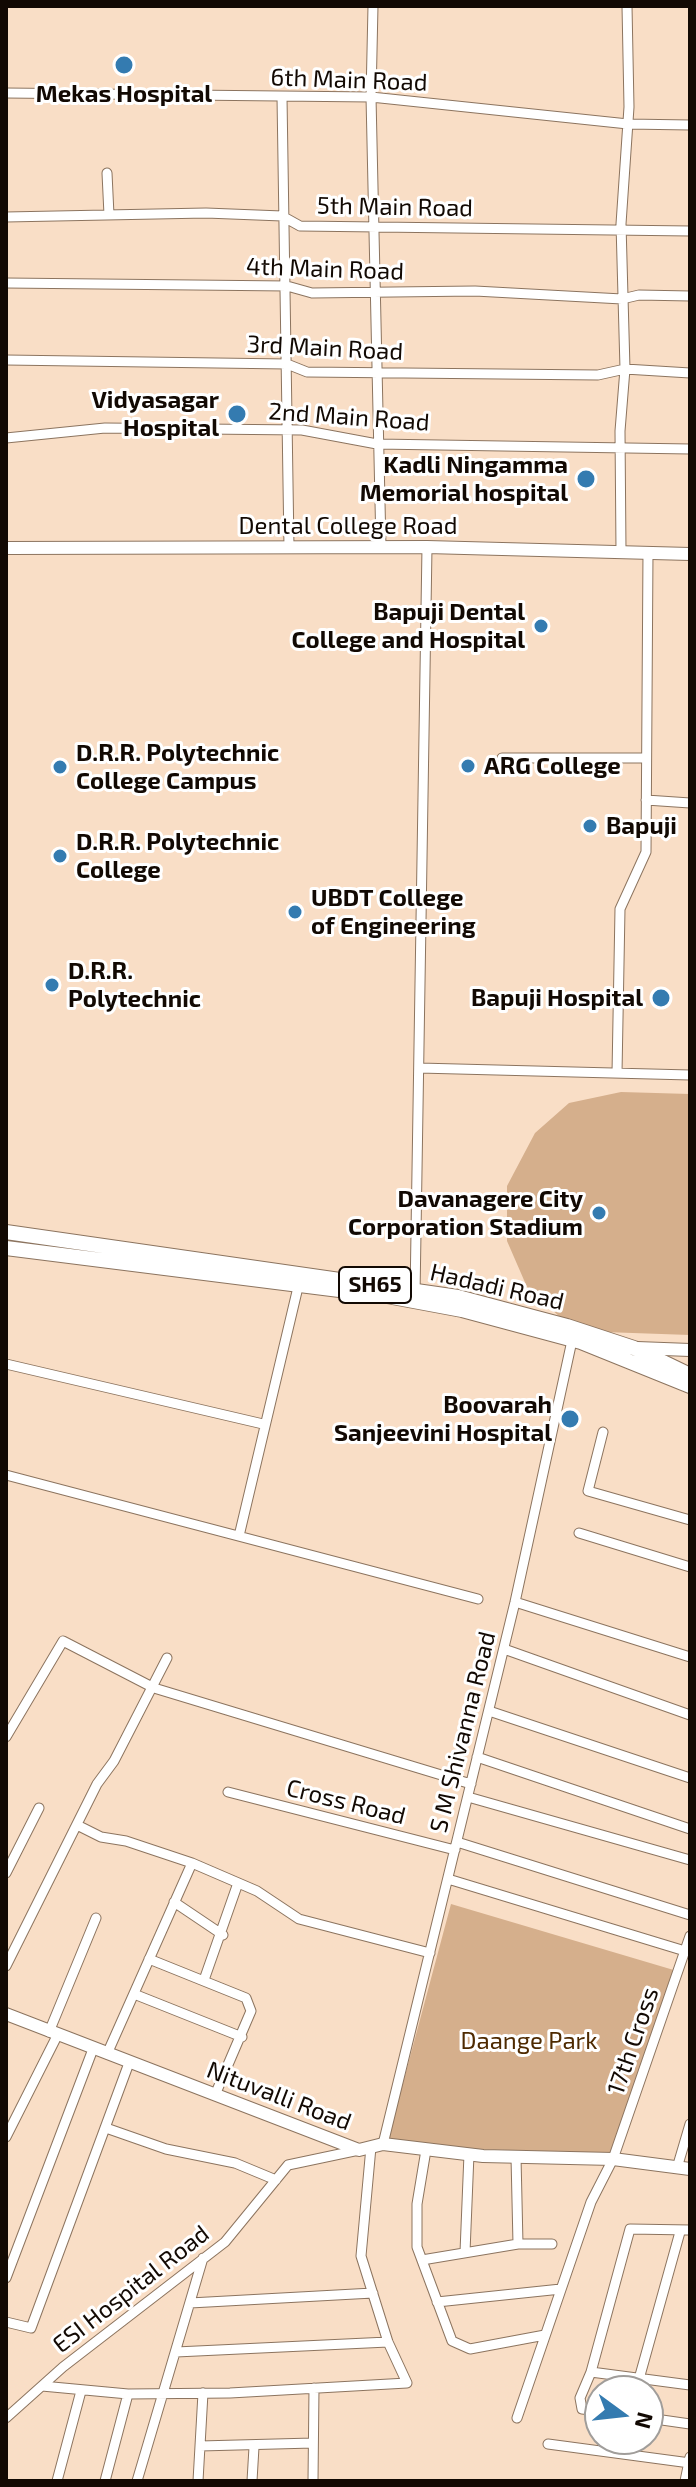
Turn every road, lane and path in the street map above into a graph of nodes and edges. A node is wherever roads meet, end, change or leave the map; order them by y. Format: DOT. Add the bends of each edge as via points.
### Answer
graph roads {
  1 [pos="373,6"];
  2 [pos="627,6"];
  3 [pos="6,93"];
  4 [pos="282,97"];
  5 [pos="371,97"];
  6 [pos="628,124"];
  7 [pos="690,125"];
  8 [pos="107,173"];
  9 [pos="109,215"];
  10 [pos="282,216"];
  11 [pos="6,217"];
  12 [pos="375,228"];
  13 [pos="690,231"];
  14 [pos="622,232"];
  15 [pos="6,283"];
  16 [pos="287,286"];
  17 [pos="378,293"];
  18 [pos="690,296"];
  19 [pos="622,299"];
  20 [pos="6,360"];
  21 [pos="287,364"];
  22 [pos="625,369"];
  23 [pos="376,373"];
  24 [pos="690,373"];
  25 [pos="286,432"];
  26 [pos="6,438"];
  27 [pos="377,444"];
  28 [pos="620,447"];
  29 [pos="690,449"];
  30 [pos="289,547"];
  31 [pos="381,547"];
  32 [pos="427,547"];
  33 [pos="6,548"];
  34 [pos="621,551"];
  35 [pos="648,552"];
  36 [pos="690,554"];
  37 [pos="502,758"];
  38 [pos="646,758"];
  39 [pos="646,800"];
  40 [pos="690,803"];
  41 [pos="419,1068"];
  42 [pos="617,1073"];
  43 [pos="690,1075"];
  44 [pos="6,1232"];
  45 [pos="6,1248"];
  46 [pos="300,1281"];
  47 [pos="414,1295"];
  48 [pos="573,1334"];
  49 [pos="634,1348"];
  50 [pos="688,1350"];
  51 [pos="6,1364"];
  52 [pos="669,1371"];
  53 [pos="690,1375"];
  54 [pos="690,1386"];
  55 [pos="263,1424"];
  56 [pos="603,1432"];
  57 [pos="6,1475"];
  58 [pos="690,1520"];
  59 [pos="579,1533"];
  60 [pos="239,1536"];
  61 [pos="690,1567"];
  62 [pos="478,1599"];
  63 [pos="515,1602"];
  64 [pos="504,1649"];
  65 [pos="690,1657"];
  66 [pos="167,1658"];
  67 [pos="154,1688"];
  68 [pos="489,1711"];
  69 [pos="690,1715"];
  70 [pos="6,1737"];
  71 [pos="477,1757"];
  72 [pos="690,1778"];
  73 [pos="471,1784"];
  74 [pos="228,1792"];
  75 [pos="468,1797"];
  76 [pos="39,1808"];
  77 [pos="77,1825"];
  78 [pos="690,1829"];
  79 [pos="456,1846"];
  80 [pos="690,1860"];
  81 [pos="192,1863"];
  82 [pos="6,1871"];
  83 [pos="448,1879"];
  84 [pos="238,1883"];
  85 [pos="174,1902"];
  86 [pos="690,1915"];
  87 [pos="96,1918"];
  88 [pos="223,1935"];
  89 [pos="690,1936"];
  90 [pos="685,1951"];
  91 [pos="430,1953"];
  92 [pos="149,1959"];
  93 [pos="6,1966"];
  94 [pos="204,1980"];
  95 [pos="134,1994"];
  96 [pos="6,2014"];
  97 [pos="53,2034"];
  98 [pos="242,2037"];
  99 [pos="93,2049"];
  100 [pos="107,2054"];
  101 [pos="129,2063"];
  102 [pos="215,2095"];
  103 [pos="690,2124"];
  104 [pos="106,2128"];
  105 [pos="6,2137"];
  106 [pos="371,2147"];
  107 [pos="426,2150"];
  108 [pos="469,2154"];
  109 [pos="516,2157"];
  110 [pos="613,2159"];
  111 [pos="683,2169"];
  112 [pos="276,2180"];
  113 [pos="685,2231"];
  114 [pos="518,2244"];
  115 [pos="552,2244"];
  116 [pos="465,2252"];
  117 [pos="203,2258"];
  118 [pos="422,2260"];
  119 [pos="6,2278"];
  120 [pos="561,2289"];
  121 [pos="373,2293"];
  122 [pos="437,2302"];
  123 [pos="190,2303"];
  124 [pos="6,2322"];
  125 [pos="545,2335"];
  126 [pos="388,2342"];
  127 [pos="176,2352"];
  128 [pos="591,2372"];
  129 [pos="590,2375"];
  130 [pos="612,2375"];
  131 [pos="640,2375"];
  132 [pos="664,2382"];
  133 [pos="690,2385"];
  134 [pos="42,2386"];
  135 [pos="314,2388"];
  136 [pos="584,2389"];
  137 [pos="81,2391"];
  138 [pos="160,2393"];
  139 [pos="203,2393"];
  140 [pos="128,2394"];
  141 [pos="584,2409"];
  142 [pos="6,2418"];
  143 [pos="517,2418"];
  144 [pos="664,2420"];
  145 [pos="690,2424"];
  146 [pos="313,2443"];
  147 [pos="548,2444"];
  148 [pos="200,2446"];
  149 [pos="254,2447"];
  150 [pos="690,2461"];
  151 [pos="57,2481"];
  152 [pos="105,2481"];
  153 [pos="137,2481"];
  154 [pos="198,2481"];
  155 [pos="252,2481"];
  156 [pos="313,2481"];
  157 [pos="685,2481"];
  1 -- 5 [label="street"];
  2 -- 6 [label="street"];
  3 -- 4 [label="street, 6th Main Road"];
  4 -- 5 [label="street, 6th Main Road"];
  4 -- 10 [label="street"];
  5 -- 6 [label="street, 6th Main Road"];
  5 -- 12 [label="street"];
  6 -- 7 [label="street, 6th Main Road"];
  6 -- 14 [label="street"];
  8 -- 9 [label="street"];
  9 -- 10 [label="street, 5th Main Road"];
  9 -- 11 [label="street, 5th Main Road"];
  10 -- 12 [label="street, 5th Main Road" via="300,226"];
  10 -- 16 [label="street"];
  12 -- 14 [label="street, 5th Main Road"];
  12 -- 17 [label="street"];
  13 -- 14 [label="street, 5th Main Road"];
  14 -- 19 [label="street"];
  15 -- 16 [label="street, 4th Main Road"];
  16 -- 17 [label="street, 4th Main Road" via="312,293"];
  16 -- 21 [label="street"];
  17 -- 19 [label="street, 4th Main Road" via="475,291"];
  17 -- 23 [label="street"];
  18 -- 19 [label="street, 4th Main Road"];
  19 -- 22 [label="street"];
  20 -- 21 [label="street, 3rd Main Road"];
  21 -- 23 [label="street, 3rd Main Road" via="307,372"];
  21 -- 25 [label="street"];
  22 -- 23 [label="street, 3rd Main Road" via="598,375"];
  22 -- 24 [label="street, 3rd Main Road"];
  22 -- 28 [label="street"];
  23 -- 27 [label="street"];
  25 -- 26 [label="street, 2nd Main Road" via="105,428"];
  25 -- 27 [label="street, 2nd Main Road" via="302,430"];
  25 -- 30 [label="street"];
  27 -- 28 [label="street, 2nd Main Road"];
  27 -- 31 [label="street"];
  28 -- 29 [label="street, 2nd Main Road"];
  28 -- 34 [label="street"];
  30 -- 31 [label="street, Dental College Road"];
  30 -- 33 [label="street, Dental College Road"];
  31 -- 32 [label="street, Dental College Road"];
  32 -- 34 [label="street, Dental College Road"];
  32 -- 41 [label="street"];
  34 -- 35 [label="street, Dental College Road"];
  35 -- 36 [label="street, Dental College Road"];
  35 -- 38 [label="street"];
  37 -- 38 [label="street"];
  38 -- 39 [label="street"];
  39 -- 40 [label="street"];
  39 -- 42 [label="street" via="646,852 620,909"];
  41 -- 42 [label="street"];
  41 -- 47 [label="street"];
  42 -- 43 [label="street"];
  44 -- 46 [label="main road, Hadadi Road / SH65"];
  45 -- 46 [label="main road"];
  46 -- 47 [label="main road, Hadadi Road / SH65"];
  46 -- 55 [label="street"];
  47 -- 48 [label="main road, Hadadi Road / SH65" via="509,1309"];
  48 -- 49 [label="main road, Hadadi Road / SH65"];
  48 -- 52 [label="main road"];
  48 -- 63 [label="street, S M Shivanna Road"];
  49 -- 50 [label="street"];
  49 -- 52 [label="main road, Hadadi Road / SH65"];
  50 -- 52 [label="street"];
  51 -- 55 [label="street"];
  52 -- 53 [label="main road, Hadadi Road / SH65"];
  52 -- 54 [label="main road"];
  55 -- 60 [label="street"];
  56 -- 58 [label="street" via="588,1491"];
  57 -- 60 [label="street"];
  59 -- 61 [label="street"];
  60 -- 62 [label="street"];
  63 -- 64 [label="street, S M Shivanna Road"];
  63 -- 65 [label="street"];
  64 -- 68 [label="street, S M Shivanna Road"];
  64 -- 69 [label="street"];
  66 -- 67 [label="street"];
  67 -- 70 [label="street" via="63,1641"];
  67 -- 73 [label="street"];
  67 -- 77 [label="street"];
  68 -- 71 [label="street, S M Shivanna Road"];
  68 -- 72 [label="street"];
  71 -- 73 [label="street, S M Shivanna Road"];
  71 -- 78 [label="street"];
  73 -- 75 [label="street, S M Shivanna Road"];
  74 -- 79 [label="street, Cross Road"];
  75 -- 79 [label="street, S M Shivanna Road"];
  75 -- 80 [label="street"];
  76 -- 82 [label="street"];
  77 -- 81 [label="street"];
  77 -- 93 [label="street"];
  79 -- 83 [label="street, S M Shivanna Road"];
  79 -- 86 [label="street, Cross Road"];
  81 -- 84 [label="street"];
  81 -- 85 [label="street"];
  83 -- 90 [label="street"];
  83 -- 91 [label="street, S M Shivanna Road"];
  84 -- 88 [label="street"];
  84 -- 91 [label="street" via="299,1919"];
  85 -- 88 [label="street"];
  85 -- 92 [label="street"];
  87 -- 97 [label="street"];
  88 -- 94 [label="street"];
  89 -- 90 [label="street, 17th Cross"];
  90 -- 110 [label="street, 17th Cross"];
  91 -- 106 [label="street, S M Shivanna Road"];
  92 -- 94 [label="street"];
  92 -- 95 [label="street"];
  94 -- 98 [label="street" via="246,1998 251,2011"];
  95 -- 98 [label="street"];
  95 -- 100 [label="street"];
  96 -- 97 [label="street, Nituvalli Road"];
  97 -- 99 [label="street, Nituvalli Road"];
  97 -- 105 [label="street"];
  98 -- 102 [label="street"];
  99 -- 100 [label="street, Nituvalli Road"];
  99 -- 119 [label="street"];
  100 -- 101 [label="street, Nituvalli Road"];
  101 -- 102 [label="street, Nituvalli Road"];
  101 -- 104 [label="street"];
  102 -- 106 [label="street, Nituvalli Road"];
  103 -- 111 [label="street"];
  104 -- 112 [label="street" via="166,2149 235,2163"];
  104 -- 124 [label="street" via="31,2328"];
  106 -- 107 [label="street, Nituvalli Road"];
  106 -- 112 [label="street, ESI Hospital Road" via="288,2165"];
  106 -- 121 [label="street, S M Shivanna Road" via="361,2256"];
  107 -- 108 [label="street, Nituvalli Road"];
  107 -- 118 [label="street" via="417,2204"];
  108 -- 109 [label="street, Nituvalli Road"];
  108 -- 116 [label="street"];
  109 -- 110 [label="street, Nituvalli Road"];
  109 -- 114 [label="street"];
  110 -- 111 [label="street, Nituvalli Road"];
  110 -- 120 [label="street, 17th Cross" via="591,2202"];
  112 -- 117 [label="street, ESI Hospital Road" via="225,2242"];
  113 -- 128 [label="street" via="630,2229"];
  113 -- 131 [label="street"];
  114 -- 115 [label="street"];
  114 -- 116 [label="street"];
  116 -- 118 [label="street"];
  117 -- 123 [label="street"];
  117 -- 134 [label="street, ESI Hospital Road"];
  118 -- 122 [label="street"];
  120 -- 122 [label="street"];
  120 -- 125 [label="street, 17th Cross"];
  121 -- 123 [label="street"];
  121 -- 126 [label="street, S M Shivanna Road"];
  122 -- 125 [label="street" via="452,2341 470,2349"];
  123 -- 127 [label="street"];
  125 -- 143 [label="street, 17th Cross"];
  126 -- 127 [label="street"];
  126 -- 135 [label="street, S M Shivanna Road" via="407,2383"];
  127 -- 138 [label="street"];
  128 -- 129 [label="street"];
  128 -- 130 [label="street"];
  132 -- 133 [label="street"];
  134 -- 137 [label="street"];
  134 -- 142 [label="street, ESI Hospital Road"];
  135 -- 139 [label="street"];
  135 -- 146 [label="street"];
  136 -- 141 [label="street"];
  137 -- 140 [label="street"];
  137 -- 151 [label="street"];
  138 -- 139 [label="street"];
  138 -- 140 [label="street"];
  138 -- 153 [label="street"];
  139 -- 148 [label="street"];
  140 -- 152 [label="street"];
  144 -- 145 [label="street"];
  146 -- 149 [label="street"];
  146 -- 156 [label="street"];
  147 -- 150 [label="street"];
  148 -- 149 [label="street"];
  148 -- 154 [label="street"];
  149 -- 155 [label="street"];
  150 -- 157 [label="street"];
}
